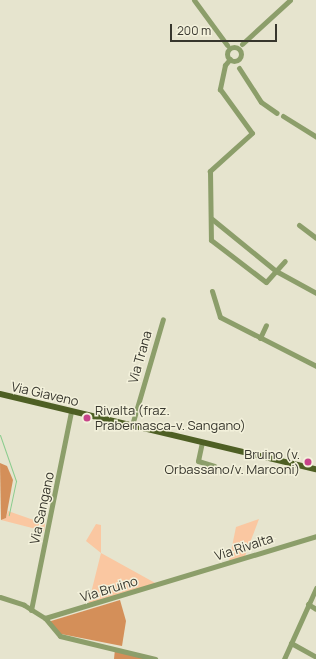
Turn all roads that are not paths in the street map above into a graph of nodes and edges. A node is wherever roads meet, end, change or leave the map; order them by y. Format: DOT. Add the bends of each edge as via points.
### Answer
graph roads {
  1 [pos="194,0"];
  2 [pos="290,0"];
  3 [pos="242,44"];
  4 [pos="231,48"];
  5 [pos="241,52"];
  6 [pos="234,60"];
  7 [pos="277,113"];
  8 [pos="283,116"];
  9 [pos="316,137"];
  10 [pos="212,219"];
  11 [pos="299,226"];
  12 [pos="316,238"];
  13 [pos="285,261"];
  14 [pos="276,271"];
  15 [pos="212,291"];
  16 [pos="316,293"];
  17 [pos="163,319"];
  18 [pos="266,325"];
  19 [pos="260,338"];
  20 [pos="316,366"];
  21 [pos="0,394"];
  22 [pos="71,411"];
  23 [pos="132,425"];
  24 [pos="202,442"];
  25 [pos="214,466"];
  26 [pos="315,469"];
  27 [pos="316,536"];
  28 [pos="178,580"];
  29 [pos="316,588"];
  30 [pos="0,597"];
  31 [pos="308,604"];
  32 [pos="316,609"];
  33 [pos="31,610"];
  34 [pos="45,618"];
  35 [pos="291,643"];
  36 [pos="316,657"];
  37 [pos="155,659"];
  38 [pos="284,659"];
  1 -- 4 [label="street"];
  2 -- 3 [label="street"];
  3 -- 4 [label="street"];
  3 -- 5 [label="street"];
  4 -- 5 [label="street"];
  4 -- 6 [label="street"];
  5 -- 6 [label="street"];
  6 -- 7 [label="street" via="261,102"];
  6 -- 10 [label="street" via="225,65 220,89 252,133 210,171"];
  8 -- 9 [label="street"];
  10 -- 14 [label="street"];
  10 -- 14 [label="street" via="213,242 266,282"];
  11 -- 12 [label="street"];
  13 -- 14 [label="street"];
  14 -- 16 [label="street"];
  15 -- 19 [label="street" via="220,317"];
  17 -- 23 [label="street, Via Trana"];
  18 -- 19 [label="street"];
  19 -- 20 [label="street"];
  21 -- 22 [label="main road, Via Giaveno"];
  22 -- 23 [label="main road, Via Giaveno"];
  22 -- 33 [label="street, Via Sangano"];
  23 -- 24 [label="main road, Via Giaveno"];
  24 -- 25 [label="street" via="198,461"];
  24 -- 26 [label="main road, Via Giaveno"];
  27 -- 28 [label="street, Via Rivalta"];
  28 -- 34 [label="street, Via Bruino"];
  29 -- 31 [label="street"];
  30 -- 33 [label="street"];
  31 -- 32 [label="street"];
  31 -- 35 [label="street"];
  33 -- 34 [label="street"];
  34 -- 37 [label="street" via="60,636"];
  35 -- 36 [label="street"];
  35 -- 38 [label="street"];
}
